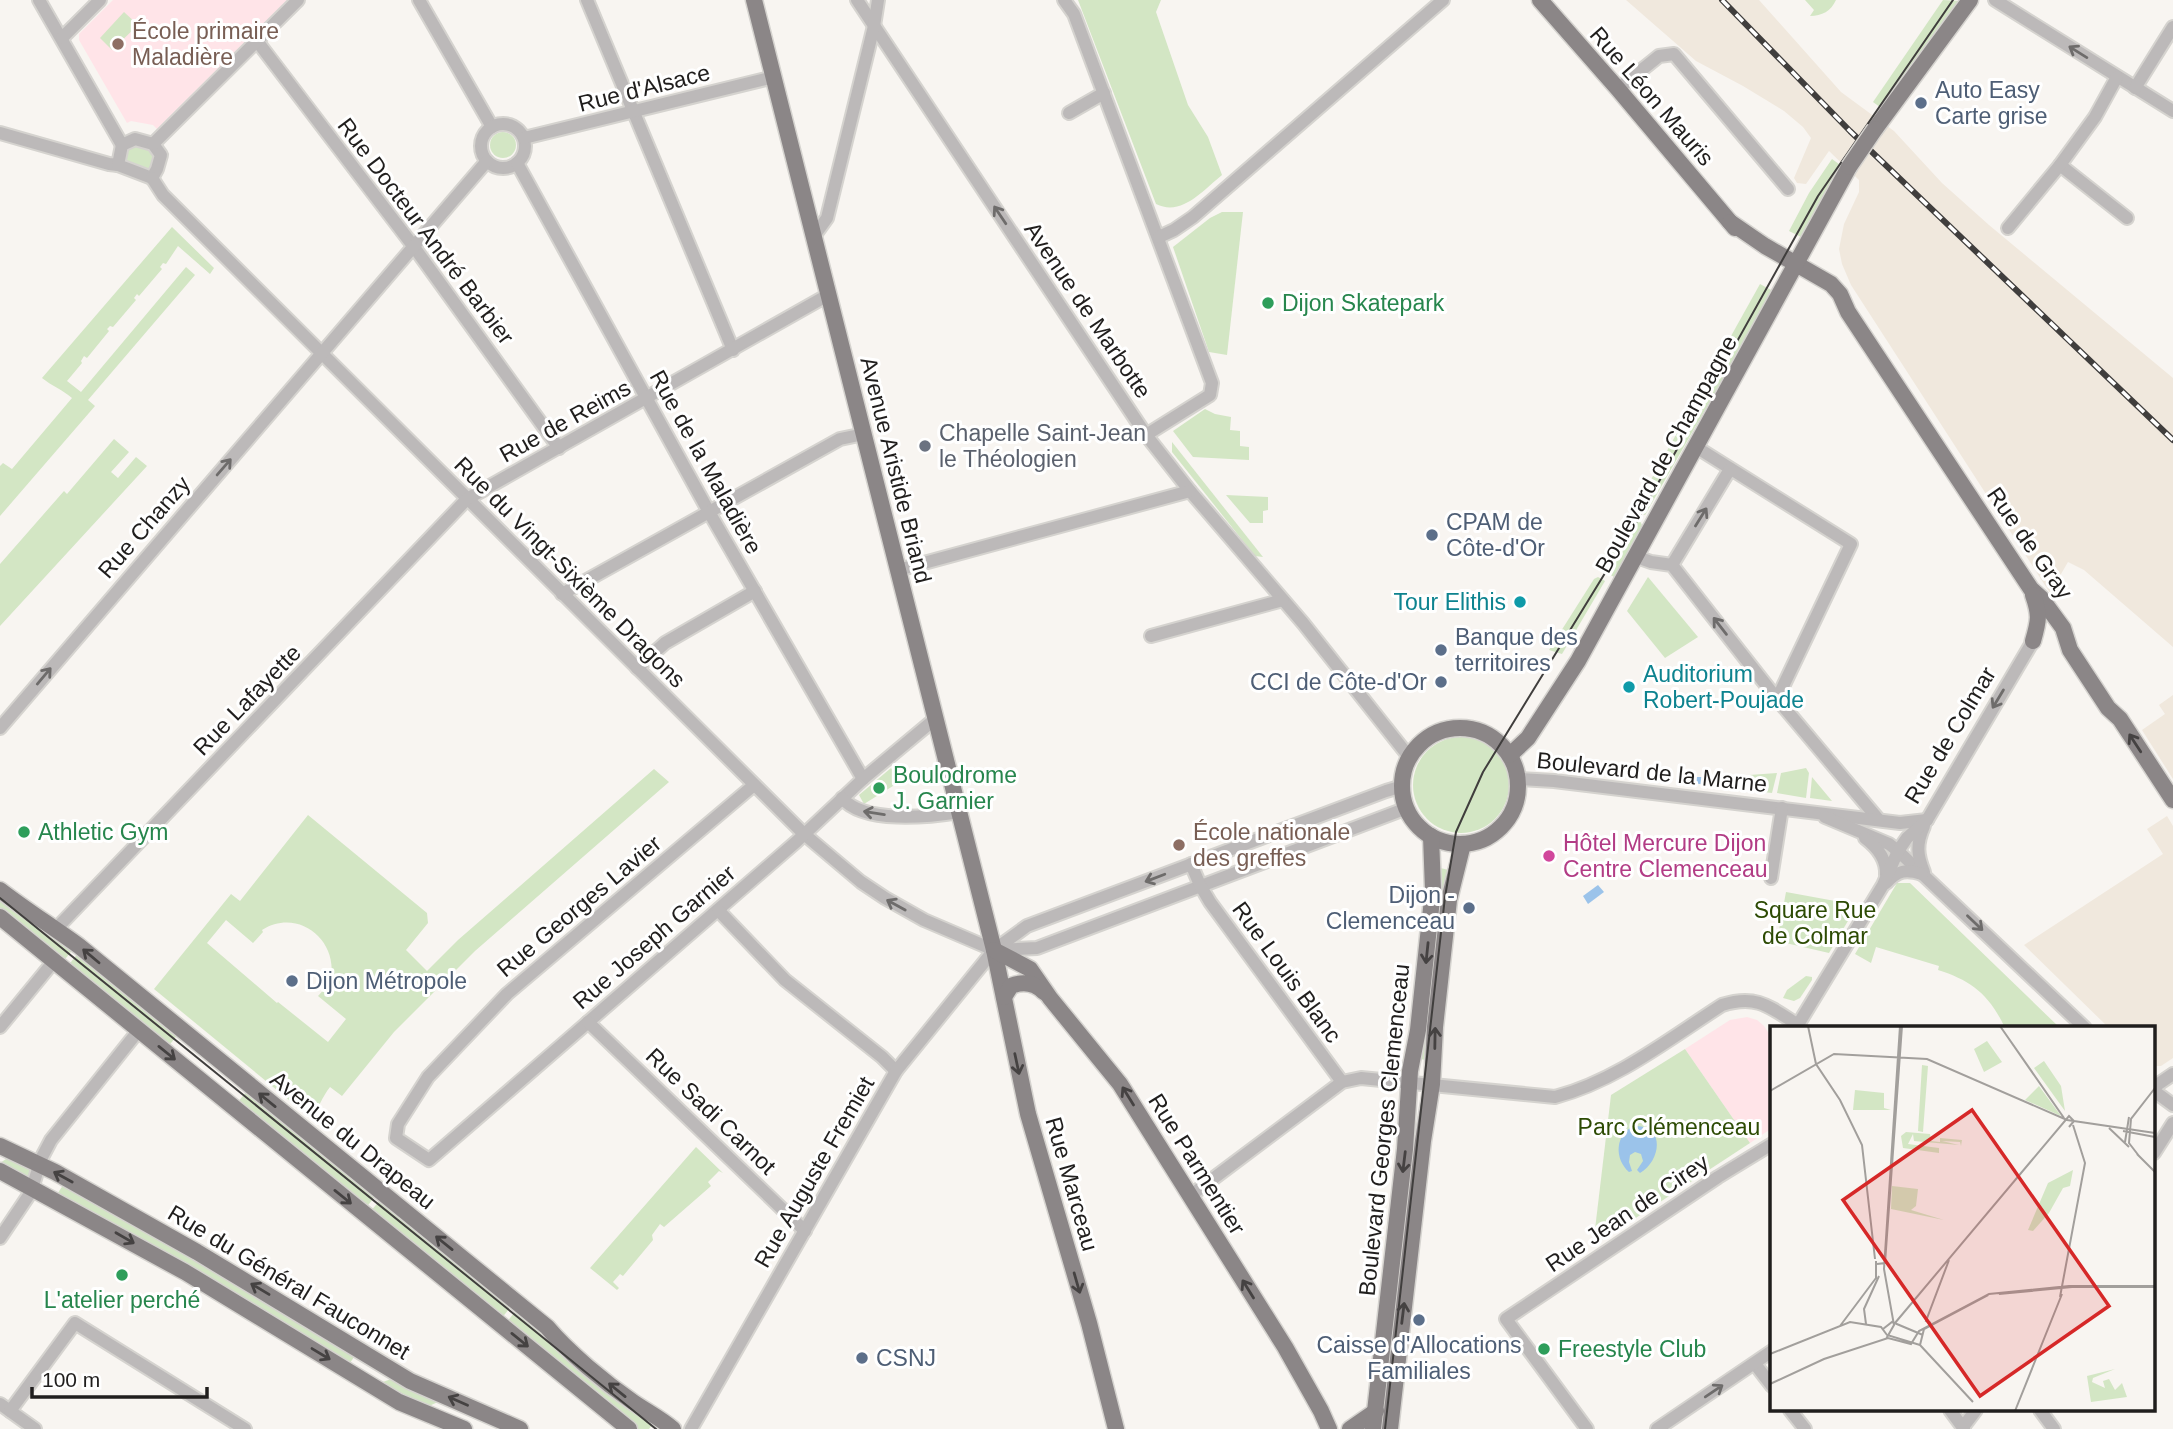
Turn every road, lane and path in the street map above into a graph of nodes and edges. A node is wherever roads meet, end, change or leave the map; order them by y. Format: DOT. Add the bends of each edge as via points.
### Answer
graph roads {
  1 [pos="39,0"];
  2 [pos="100,0"];
  3 [pos="299,0"];
  4 [pos="419,0"];
  5 [pos="587,0"];
  6 [pos="754,0"];
  7 [pos="857,0"];
  8 [pos="878,0"];
  9 [pos="1064,0"];
  10 [pos="1443,0"];
  11 [pos="1539,0"];
  12 [pos="1970,0"];
  13 [pos="1995,0"];
  14 [pos="874,26"];
  15 [pos="2173,27"];
  16 [pos="62,38"];
  17 [pos="257,41"];
  18 [pos="2117,76"];
  19 [pos="774,78"];
  20 [pos="2135,88"];
  21 [pos="1618,89"];
  22 [pos="1104,93"];
  23 [pos="2173,111"];
  24 [pos="632,112"];
  25 [pos="1069,113"];
  26 [pos="492,127"];
  27 [pos="0,133"];
  28 [pos="524,138"];
  29 [pos="153,144"];
  30 [pos="122,145"];
  31 [pos="488,161"];
  32 [pos="517,163"];
  33 [pos="2060,164"];
  34 [pos="118,165"];
  35 [pos="152,178"];
  36 [pos="1788,189"];
  37 [pos="2127,218"];
  38 [pos="2008,228"];
  39 [pos="814,236"];
  40 [pos="1159,237"];
  41 [pos="415,247"];
  42 [pos="1795,268"];
  43 [pos="828,295"];
  44 [pos="733,350"];
  45 [pos="323,355"];
  46 [pos="647,399"];
  47 [pos="864,434"];
  48 [pos="1146,435"];
  49 [pos="1696,447"];
  50 [pos="559,448"];
  51 [pos="1730,469"];
  52 [pos="1190,491"];
  53 [pos="467,499"];
  54 [pos="709,512"];
  55 [pos="1634,556"];
  56 [pos="1672,565"];
  57 [pos="898,570"];
  58 [pos="2031,589"];
  59 [pos="755,591"];
  60 [pos="562,594"];
  61 [pos="1283,600"];
  62 [pos="1151,636"];
  63 [pos="2033,641"];
  64 [pos="2070,650"];
  65 [pos="637,668"];
  66 [pos="1777,699"];
  67 [pos="935,719"];
  68 [pos="0,728"];
  69 [pos="1510,755"];
  70 [pos="1410,758"];
  71 [pos="863,779"];
  72 [pos="1518,779"];
  73 [pos="754,785"];
  74 [pos="1403,786"];
  75 [pos="1857,795"];
  76 [pos="842,798"];
  77 [pos="2173,800"];
  78 [pos="1407,808"];
  79 [pos="1782,808"];
  80 [pos="959,812"];
  81 [pos="1813,812"];
  82 [pos="1849,816"];
  83 [pos="1879,820"];
  84 [pos="1927,820"];
  85 [pos="1857,833"];
  86 [pos="804,834"];
  87 [pos="1431,836"];
  88 [pos="1463,844"];
  89 [pos="1898,851"];
  90 [pos="1192,864"];
  91 [pos="1926,876"];
  92 [pos="1771,878"];
  93 [pos="1200,885"];
  94 [pos="1883,886"];
  95 [pos="0,890"];
  96 [pos="718,910"];
  97 [pos="0,917"];
  98 [pos="56,929"];
  99 [pos="994,950"];
  100 [pos="54,961"];
  101 [pos="1003,997"];
  102 [pos="1050,998"];
  103 [pos="588,1022"];
  104 [pos="1797,1026"];
  105 [pos="2083,1026"];
  106 [pos="0,1027"];
  107 [pos="139,1030"];
  108 [pos="896,1071"];
  109 [pos="2173,1074"];
  110 [pos="1342,1082"];
  111 [pos="1409,1082"];
  112 [pos="1432,1084"];
  113 [pos="2156,1087"];
  114 [pos="2156,1091"];
  115 [pos="2173,1105"];
  116 [pos="2173,1124"];
  117 [pos="397,1138"];
  118 [pos="1770,1144"];
  119 [pos="0,1146"];
  120 [pos="2156,1150"];
  121 [pos="40,1165"];
  122 [pos="0,1171"];
  123 [pos="33,1188"];
  124 [pos="1190,1196"];
  125 [pos="805,1231"];
  126 [pos="0,1238"];
  127 [pos="1770,1353"];
  128 [pos="1755,1364"];
  129 [pos="1770,1383"];
  130 [pos="5,1407"];
  131 [pos="1376,1411"];
  132 [pos="1792,1412"];
  133 [pos="1952,1412"];
  134 [pos="1975,1412"];
  135 [pos="2041,1412"];
  136 [pos="237,1427"];
  137 [pos="1964,1428"];
  138 [pos="34,1429"];
  139 [pos="464,1429"];
  140 [pos="520,1429"];
  141 [pos="629,1429"];
  142 [pos="673,1429"];
  143 [pos="691,1429"];
  144 [pos="1116,1429"];
  145 [pos="1329,1429"];
  146 [pos="1350,1429"];
  147 [pos="1373,1429"];
  148 [pos="1390,1429"];
  149 [pos="1587,1429"];
  150 [pos="1657,1429"];
  151 [pos="1805,1429"];
  152 [pos="2054,1429"];
  1 -- 16 [label="street"];
  2 -- 16 [label="street"];
  3 -- 17 [label="street"];
  4 -- 26 [label="street"];
  5 -- 24 [label="street"];
  6 -- 19 [label="main road, Avenue Aristide Briand"];
  7 -- 14 [label="street, Avenue de Marbotte"];
  8 -- 14 [label="street"];
  9 -- 22 [label="street" via="1074,14"];
  10 -- 40 [label="street" via="1194,217"];
  11 -- 21 [label="main road, Rue Léon Mauris"];
  12 -- 42 [label="main road, Boulevard de Champagne, bridge" via="1849,167"];
  18 -- 13 [label="street, one-way"];
  14 -- 39 [label="street" via="827,218"];
  48 -- 14 [label="street, Avenue de Marbotte, one-way"];
  15 -- 20 [label="street"];
  16 -- 30 [label="street"];
  17 -- 29 [label="street"];
  17 -- 41 [label="street, Rue Docteur André Barbier"];
  18 -- 20 [label="street"];
  18 -- 33 [label="street" via="2095,117"];
  19 -- 24 [label="street, Rue d'Alsace"];
  19 -- 39 [label="main road, Avenue Aristide Briand"];
  20 -- 23 [label="street"];
  21 -- 36 [label="street" via="1659,56 1675,54"];
  21 -- 42 [label="main road, Rue Léon Mauris" via="1752,248"];
  22 -- 25 [label="street"];
  22 -- 40 [label="street"];
  24 -- 28 [label="street, Rue d'Alsace"];
  24 -- 44 [label="street"];
  26 -- 28 [label="street" via="509,124"];
  26 -- 31 [label="street" via="481,145"];
  27 -- 34 [label="street"];
  28 -- 32 [label="street" via="525,152"];
  29 -- 30 [label="street" via="135,139"];
  29 -- 35 [label="street" via="161,155"];
  30 -- 34 [label="street"];
  31 -- 32 [label="street" via="503,168"];
  31 -- 41 [label="street"];
  32 -- 46 [label="street, Rue de la Maladière"];
  33 -- 37 [label="street"];
  33 -- 38 [label="street"];
  34 -- 35 [label="street"];
  35 -- 45 [label="street, Rue du Vingt-Sixième Dragons" via="163,195"];
  39 -- 43 [label="main road, Avenue Aristide Briand"];
  40 -- 48 [label="street" via="1212,383 1210,395"];
  41 -- 45 [label="street"];
  41 -- 50 [label="street, Rue Docteur André Barbier"];
  42 -- 49 [label="main road, Boulevard de Champagne"];
  42 -- 58 [label="main road, Rue de Gray" via="1848,312"];
  43 -- 44 [label="street, Rue de Reims"];
  43 -- 47 [label="main road, Avenue Aristide Briand"];
  44 -- 46 [label="street, Rue de Reims"];
  45 -- 53 [label="street, Rue du Vingt-Sixième Dragons"];
  68 -- 45 [label="street, Rue Chanzy, one-way"];
  46 -- 50 [label="street, Rue de Reims"];
  46 -- 54 [label="street, Rue de la Maladière"];
  47 -- 54 [label="street" via="840,439"];
  47 -- 57 [label="main road, Avenue Aristide Briand"];
  48 -- 52 [label="street, Avenue de Marbotte"];
  49 -- 51 [label="street"];
  49 -- 55 [label="main road, Boulevard de Champagne"];
  50 -- 53 [label="street, Rue de Reims"];
  56 -- 51 [label="street, one-way"];
  51 -- 66 [label="street" via="1851,544"];
  52 -- 57 [label="street"];
  52 -- 61 [label="street, Avenue de Marbotte"];
  53 -- 60 [label="street, Rue du Vingt-Sixième Dragons"];
  53 -- 98 [label="street, Rue Lafayette"];
  54 -- 59 [label="street, Rue de la Maladière"];
  54 -- 60 [label="street"];
  55 -- 56 [label="street"];
  55 -- 69 [label="main road, Boulevard de Champagne" via="1578,661 1528,738"];
  66 -- 56 [label="street, one-way"];
  57 -- 67 [label="main road, Avenue Aristide Briand"];
  58 -- 63 [label="main road, Rue de Colmar" via="2039,611"];
  58 -- 64 [label="main road, Rue de Gray" via="2063,628"];
  59 -- 65 [label="street" via="665,643"];
  59 -- 71 [label="street, Rue de la Maladière"];
  60 -- 65 [label="street, Rue du Vingt-Sixième Dragons"];
  61 -- 62 [label="street"];
  61 -- 70 [label="street, Avenue de Marbotte"];
  63 -- 64 [label="main road" via="2049,631"];
  63 -- 84 [label="street, Rue de Colmar, one-way"];
  77 -- 64 [label="main road, Rue de Gray, one-way"];
  65 -- 73 [label="street, Rue du Vingt-Sixième Dragons"];
  66 -- 75 [label="street"];
  67 -- 71 [label="street, Rue Joseph Garnier"];
  67 -- 80 [label="main road, Avenue Aristide Briand"];
  69 -- 70 [label="main road" via="1487,735 1455,729 1434,735"];
  69 -- 72 [label="main road"];
  70 -- 74 [label="main road"];
  71 -- 76 [label="street, Rue Joseph Garnier"];
  72 -- 79 [label="street, Boulevard de la Marne"];
  72 -- 88 [label="main road" via="1517,798 1504,823 1490,836"];
  73 -- 86 [label="street, Rue du Vingt-Sixième Dragons"];
  73 -- 117 [label="street, Rue Georges Lavier" via="507,994 428,1077 398,1124"];
  74 -- 78 [label="main road"];
  74 -- 90 [label="street"];
  75 -- 82 [label="street" via="1858,804"];
  75 -- 83 [label="street"];
  80 -- 76 [label="street, one-way" via="936,816 868,813"];
  76 -- 86 [label="street, Rue Joseph Garnier"];
  78 -- 87 [label="main road"];
  78 -- 93 [label="street"];
  79 -- 81 [label="street, Boulevard de la Marne"];
  79 -- 92 [label="street, Boulevard de la Marne"];
  80 -- 99 [label="main road, Avenue Aristide Briand"];
  81 -- 82 [label="street, Boulevard de la Marne"];
  81 -- 85 [label="street, Boulevard de la Marne"];
  82 -- 83 [label="street, Boulevard de la Marne"];
  83 -- 84 [label="street, Boulevard de la Marne"];
  84 -- 89 [label="street, Rue de Colmar"];
  84 -- 91 [label="street" via="1918,840 1919,861"];
  85 -- 89 [label="street, Boulevard de la Marne"];
  85 -- 94 [label="street, Boulevard de la Marne" via="1872,843 1884,860"];
  86 -- 96 [label="street, Rue Joseph Garnier"];
  99 -- 86 [label="street, Rue du Vingt-Sixième Dragons, one-way" via="956,936 885,898"];
  87 -- 88 [label="main road"];
  87 -- 111 [label="main road, Boulevard Georges Clemenceau, one-way" via="1433,890"];
  112 -- 88 [label="main road, Boulevard Georges Clemenceau, one-way" via="1449,900"];
  89 -- 91 [label="street, Boulevard de la Marne"];
  89 -- 94 [label="street, Rue de Colmar"];
  90 -- 93 [label="street"];
  90 -- 99 [label="street, one-way" via="1027,926"];
  91 -- 94 [label="street" via="1901,871"];
  91 -- 105 [label="street, Boulevard de la Marne, one-way"];
  93 -- 99 [label="street" via="1037,948"];
  93 -- 110 [label="street, Rue Louis Blanc"];
  94 -- 104 [label="street, Rue de Colmar"];
  95 -- 98 [label="main road, Avenue du Drapeau"];
  96 -- 103 [label="street, Rue Joseph Garnier"];
  96 -- 108 [label="street" via="785,979"];
  97 -- 100 [label="main road"];
  142 -- 98 [label="main road, Avenue du Drapeau, one-way" via="629,1399 547,1327"];
  99 -- 101 [label="main road, Rue Marceau"];
  99 -- 102 [label="main road, Rue Parmentier" via="1030,969"];
  99 -- 108 [label="street, Rue Auguste Fremiet"];
  100 -- 106 [label="street"];
  100 -- 107 [label="main road"];
  101 -- 102 [label="main road" via="1010,986 1023,983 1039,987"];
  101 -- 144 [label="main road, Rue Marceau, one-way" via="1028,1114"];
  124 -- 102 [label="main road, Rue Parmentier, one-way" via="1120,1084"];
  103 -- 117 [label="street, Rue Joseph Garnier" via="429,1160"];
  103 -- 125 [label="street, Rue Sadi Carnot"];
  104 -- 112 [label="street" via="1766,1004 1737,1001 1722,1005 1612,1076 1571,1093 1555,1097"];
  107 -- 121 [label="street" via="51,1140"];
  107 -- 141 [label="main road, one-way"];
  108 -- 125 [label="street, Rue Auguste Fremiet"];
  109 -- 113 [label="street"];
  110 -- 111 [label="street" via="1361,1078"];
  110 -- 124 [label="street"];
  111 -- 112 [label="street"];
  111 -- 131 [label="main road, Boulevard Georges Clemenceau, one-way"];
  148 -- 112 [label="main road, Boulevard Georges Clemenceau, one-way"];
  114 -- 115 [label="street"];
  116 -- 120 [label="street"];
  118 -- 149 [label="street, Rue Jean de Cirey" via="1507,1319"];
  119 -- 121 [label="main road, Rue du Général Fauconnet"];
  121 -- 123 [label="street"];
  140 -- 121 [label="main road, Rue du Général Fauconnet, one-way" via="410,1381 197,1252"];
  122 -- 123 [label="main road, Rue du Général Fauconnet"];
  123 -- 126 [label="street"];
  123 -- 139 [label="main road, Rue du Général Fauconnet, one-way" via="185,1272 399,1402"];
  145 -- 124 [label="main road, Rue Parmentier, one-way"];
  125 -- 143 [label="street, Rue Auguste Fremiet"];
  127 -- 128 [label="street"];
  128 -- 129 [label="street"];
  150 -- 128 [label="street, one-way"];
  130 -- 136 [label="street" via="75,1324"];
  130 -- 138 [label="street"];
  131 -- 146 [label="main road"];
  131 -- 147 [label="main road, Boulevard Georges Clemenceau"];
  132 -- 151 [label="street"];
  133 -- 137 [label="street"];
  134 -- 137 [label="street"];
  135 -- 152 [label="street"];
}
